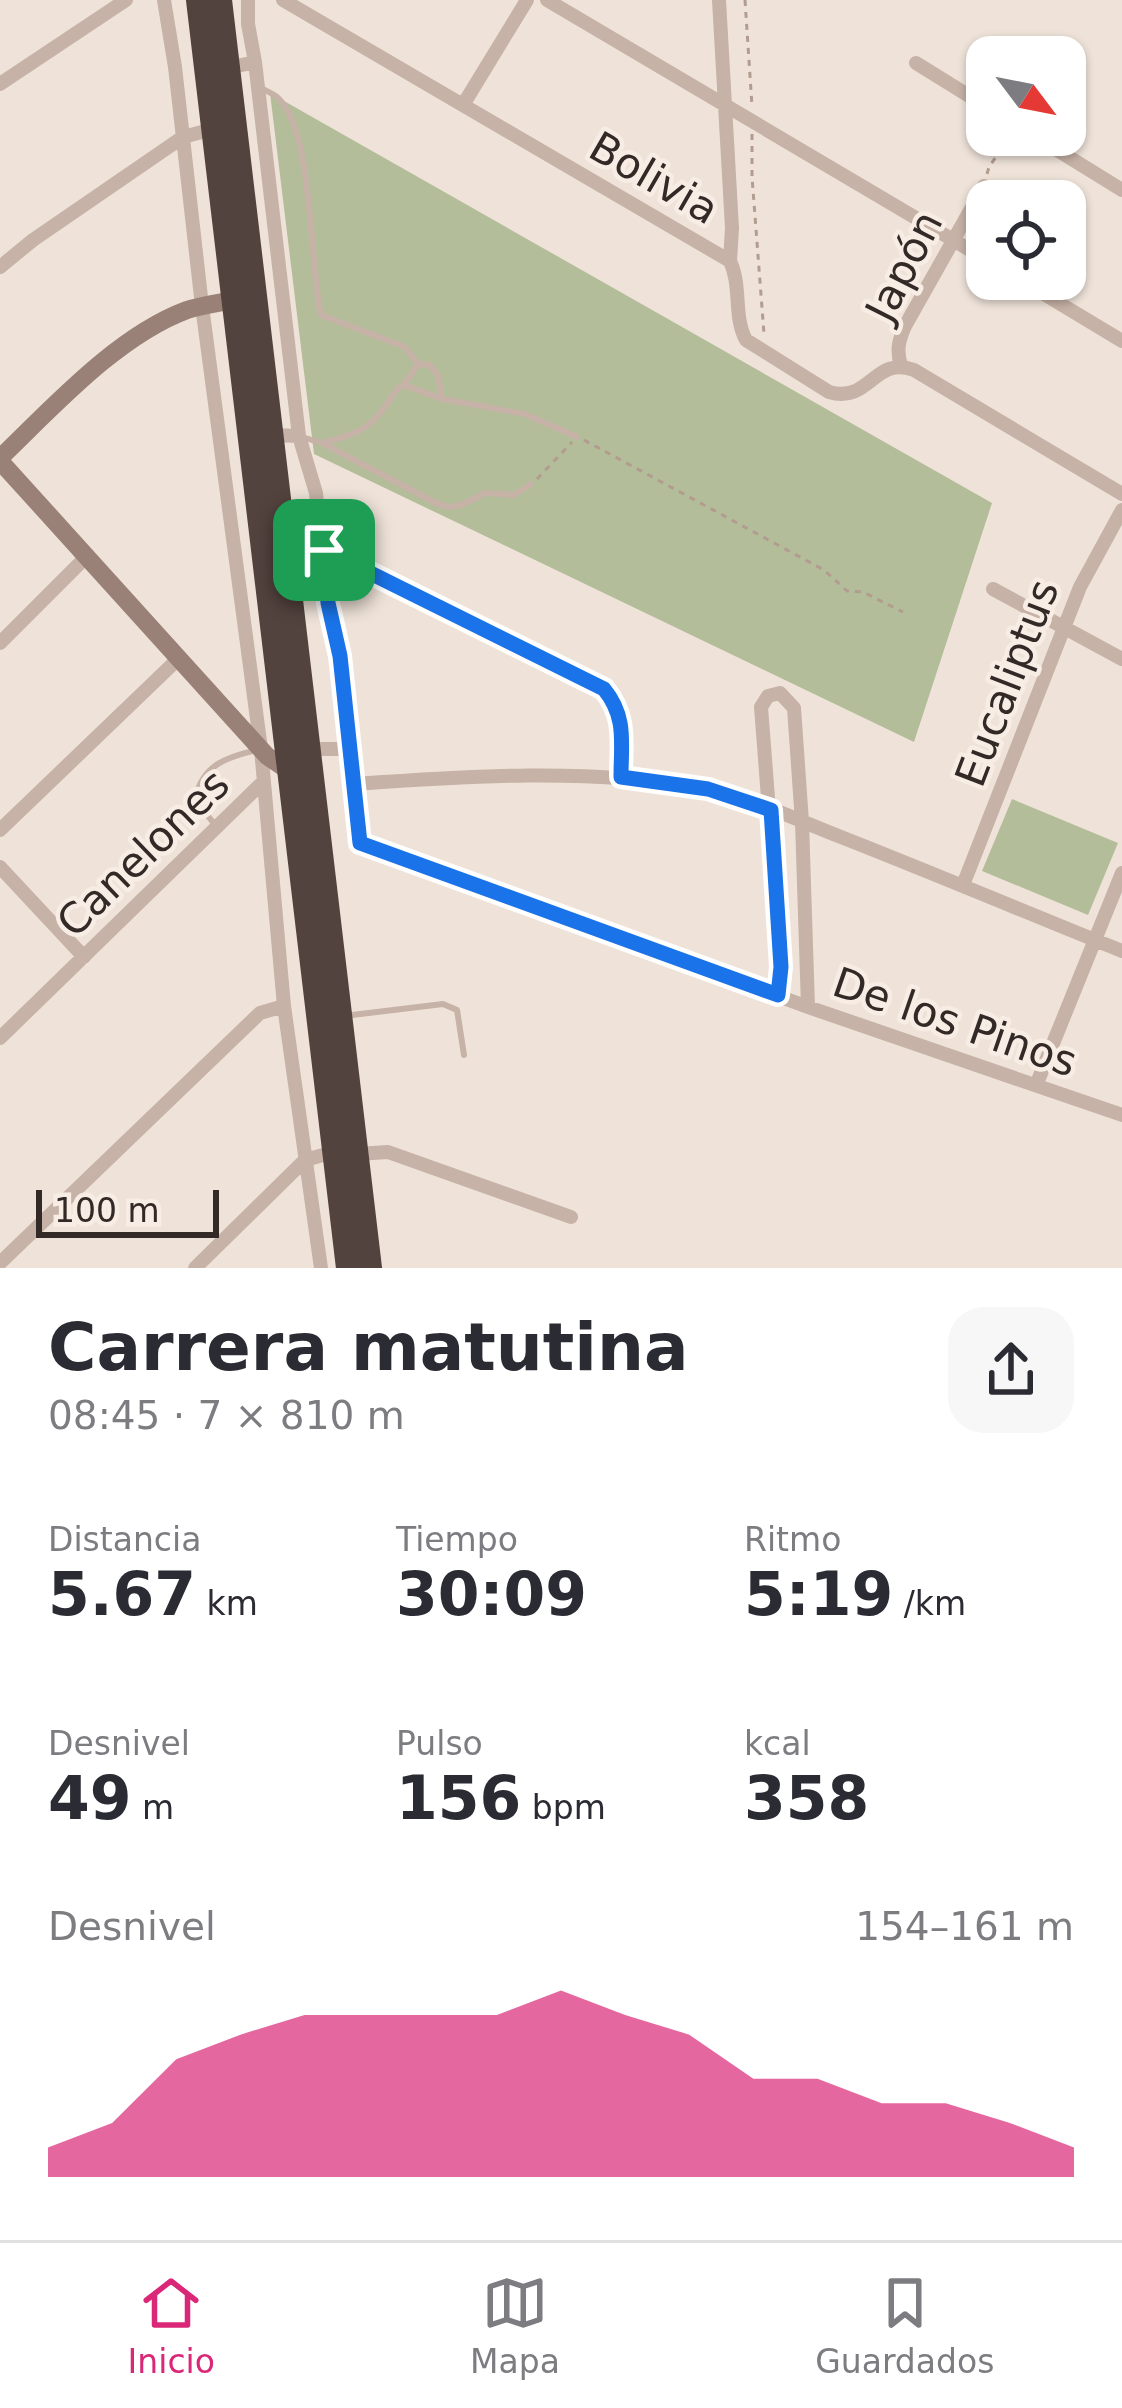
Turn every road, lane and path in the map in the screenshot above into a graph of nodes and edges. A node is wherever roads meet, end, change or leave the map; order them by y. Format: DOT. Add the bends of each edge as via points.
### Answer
graph roads {
  1 [pos="126,0"];
  2 [pos="164,0"];
  3 [pos="198,0"];
  4 [pos="220,0"];
  5 [pos="248,0"];
  6 [pos="283,0"];
  7 [pos="526,0"];
  8 [pos="548,0"];
  9 [pos="719,0"];
  10 [pos="745,0"];
  11 [pos="255,62"];
  12 [pos="916,63"];
  13 [pos="228,68"];
  14 [pos="0,84"];
  15 [pos="258,86"];
  16 [pos="966,94"];
  17 [pos="463,105"];
  18 [pos="724,106"];
  19 [pos="752,123"];
  20 [pos="213,129"];
  21 [pos="183,137"];
  22 [pos="1067,156"];
  23 [pos="1122,190"];
  24 [pos="966,217"];
  25 [pos="953,239"];
  26 [pos="966,247"];
  27 [pos="730,261"];
  28 [pos="0,267"];
  29 [pos="234,300"];
  30 [pos="1054,300"];
  31 [pos="202,306"];
  32 [pos="1122,341"];
  33 [pos="763,351"];
  34 [pos="418,364"];
  35 [pos="901,365"];
  36 [pos="404,385"];
  37 [pos="442,399"];
  38 [pos="272,435"];
  39 [pos="299,436"];
  40 [pos="577,436"];
  41 [pos="322,443"];
  42 [pos="0,459"];
  43 [pos="531,484"];
  44 [pos="1122,494"];
  45 [pos="1122,509"];
  46 [pos="324,550"];
  47 [pos="87,556"];
  48 [pos="264,563"];
  49 [pos="237,567"];
  50 [pos="993,589"];
  51 [pos="903,612"];
  52 [pos="1065,629"];
  53 [pos="0,643"];
  54 [pos="274,657"];
  55 [pos="178,659"];
  56 [pos="248,659"];
  57 [pos="1122,659"];
  58 [pos="351,748"];
  59 [pos="261,749"];
  60 [pos="297,764"];
  61 [pos="621,777"];
  62 [pos="263,782"];
  63 [pos="355,784"];
  64 [pos="771,810"];
  65 [pos="802,822"];
  66 [pos="217,827"];
  67 [pos="0,830"];
  68 [pos="0,867"];
  69 [pos="1122,872"];
  70 [pos="964,885"];
  71 [pos="1094,940"];
  72 [pos="1122,951"];
  73 [pos="84,957"];
  74 [pos="778,995"];
  75 [pos="284,1006"];
  76 [pos="808,1006"];
  77 [pos="341,1016"];
  78 [pos="0,1037"];
  79 [pos="464,1055"];
  80 [pos="1037,1084"];
  81 [pos="1122,1115"];
  82 [pos="345,1153"];
  83 [pos="305,1160"];
  84 [pos="571,1217"];
  85 [pos="0,1263"];
  86 [pos="195,1268"];
  87 [pos="321,1268"];
  88 [pos="348,1268"];
  89 [pos="370,1268"];
  1 -- 14 [label="street"];
  2 -- 21 [label="street"];
  3 -- 20 [label="highway"];
  4 -- 13 [label="highway"];
  5 -- 11 [label="street"];
  6 -- 17 [label="street, Bolivia"];
  7 -- 17 [label="street"];
  8 -- 18 [label="street"];
  9 -- 18 [label="street"];
  10 -- 19 [label="path"];
  11 -- 13 [label="street"];
  11 -- 15 [label="street"];
  12 -- 16 [label="street"];
  13 -- 38 [label="highway"];
  15 -- 34 [label="lane" via="280,99 293,124 308,181 321,315 405,347"];
  15 -- 39 [label="street"];
  17 -- 27 [label="street, Bolivia"];
  18 -- 19 [label="street"];
  18 -- 27 [label="street"];
  19 -- 25 [label="street"];
  19 -- 33 [label="path"];
  20 -- 21 [label="street"];
  20 -- 29 [label="highway"];
  21 -- 28 [label="street"];
  21 -- 31 [label="street"];
  22 -- 23 [label="street"];
  24 -- 25 [label="street, Japón"];
  25 -- 26 [label="street"];
  25 -- 35 [label="street, Japón" via="898,340"];
  27 -- 33 [label="street, Bolivia" via="740,328"];
  29 -- 31 [label="street"];
  29 -- 48 [label="highway"];
  30 -- 32 [label="street"];
  31 -- 42 [label="street" via="146,332 85,375"];
  31 -- 49 [label="street"];
  33 -- 35 [label="street" via="840,395"];
  34 -- 36 [label="lane"];
  34 -- 37 [label="lane" via="438,376"];
  35 -- 44 [label="street"];
  36 -- 37 [label="lane"];
  36 -- 41 [label="lane" via="360,433"];
  37 -- 40 [label="lane" via="525,414"];
  38 -- 39 [label="street"];
  38 -- 60 [label="highway"];
  39 -- 41 [label="lane"];
  39 -- 46 [label="street"];
  40 -- 43 [label="path"];
  40 -- 51 [label="path" via="824,570 847,591"];
  41 -- 43 [label="lane" via="450,507"];
  42 -- 47 [label="street"];
  45 -- 52 [label="street, Eucaliptus"];
  46 -- 58 [label="street"];
  46 -- 61 [label="street" via="604,689 621,720"];
  47 -- 53 [label="street"];
  47 -- 55 [label="street"];
  48 -- 49 [label="street"];
  48 -- 54 [label="highway"];
  49 -- 56 [label="street"];
  50 -- 52 [label="street"];
  52 -- 57 [label="street"];
  52 -- 70 [label="street, Eucaliptus"];
  54 -- 56 [label="street"];
  54 -- 60 [label="highway"];
  55 -- 59 [label="street"];
  55 -- 67 [label="street"];
  56 -- 59 [label="street"];
  58 -- 60 [label="street"];
  58 -- 63 [label="street"];
  59 -- 60 [label="street"];
  59 -- 62 [label="street"];
  59 -- 66 [label="lane" via="222,758 198,787 195,799"];
  60 -- 62 [label="street, Canelones"];
  60 -- 77 [label="highway"];
  60 -- 82 [label="highway"];
  61 -- 63 [label="street"];
  61 -- 64 [label="street" via="708,789"];
  62 -- 66 [label="street, Canelones"];
  62 -- 75 [label="street"];
  63 -- 74 [label="street, De los Pinos" via="360,843"];
  64 -- 65 [label="street"];
  64 -- 65 [label="street" via="761,707 780,693 794,708"];
  64 -- 74 [label="street"];
  65 -- 70 [label="street"];
  65 -- 76 [label="street"];
  66 -- 73 [label="street, Canelones"];
  68 -- 73 [label="street"];
  69 -- 71 [label="street"];
  70 -- 71 [label="street"];
  71 -- 72 [label="street"];
  71 -- 80 [label="street"];
  73 -- 78 [label="street, Canelones"];
  74 -- 76 [label="street, De los Pinos"];
  75 -- 83 [label="street"];
  75 -- 85 [label="street" via="260,1013"];
  76 -- 80 [label="street, De los Pinos"];
  77 -- 79 [label="lane" via="451,1006"];
  77 -- 82 [label="highway"];
  80 -- 81 [label="street, De los Pinos"];
  82 -- 83 [label="street"];
  82 -- 84 [label="street" via="388,1152"];
  82 -- 88 [label="highway"];
  82 -- 89 [label="highway"];
  83 -- 86 [label="street"];
  83 -- 87 [label="street"];
}
